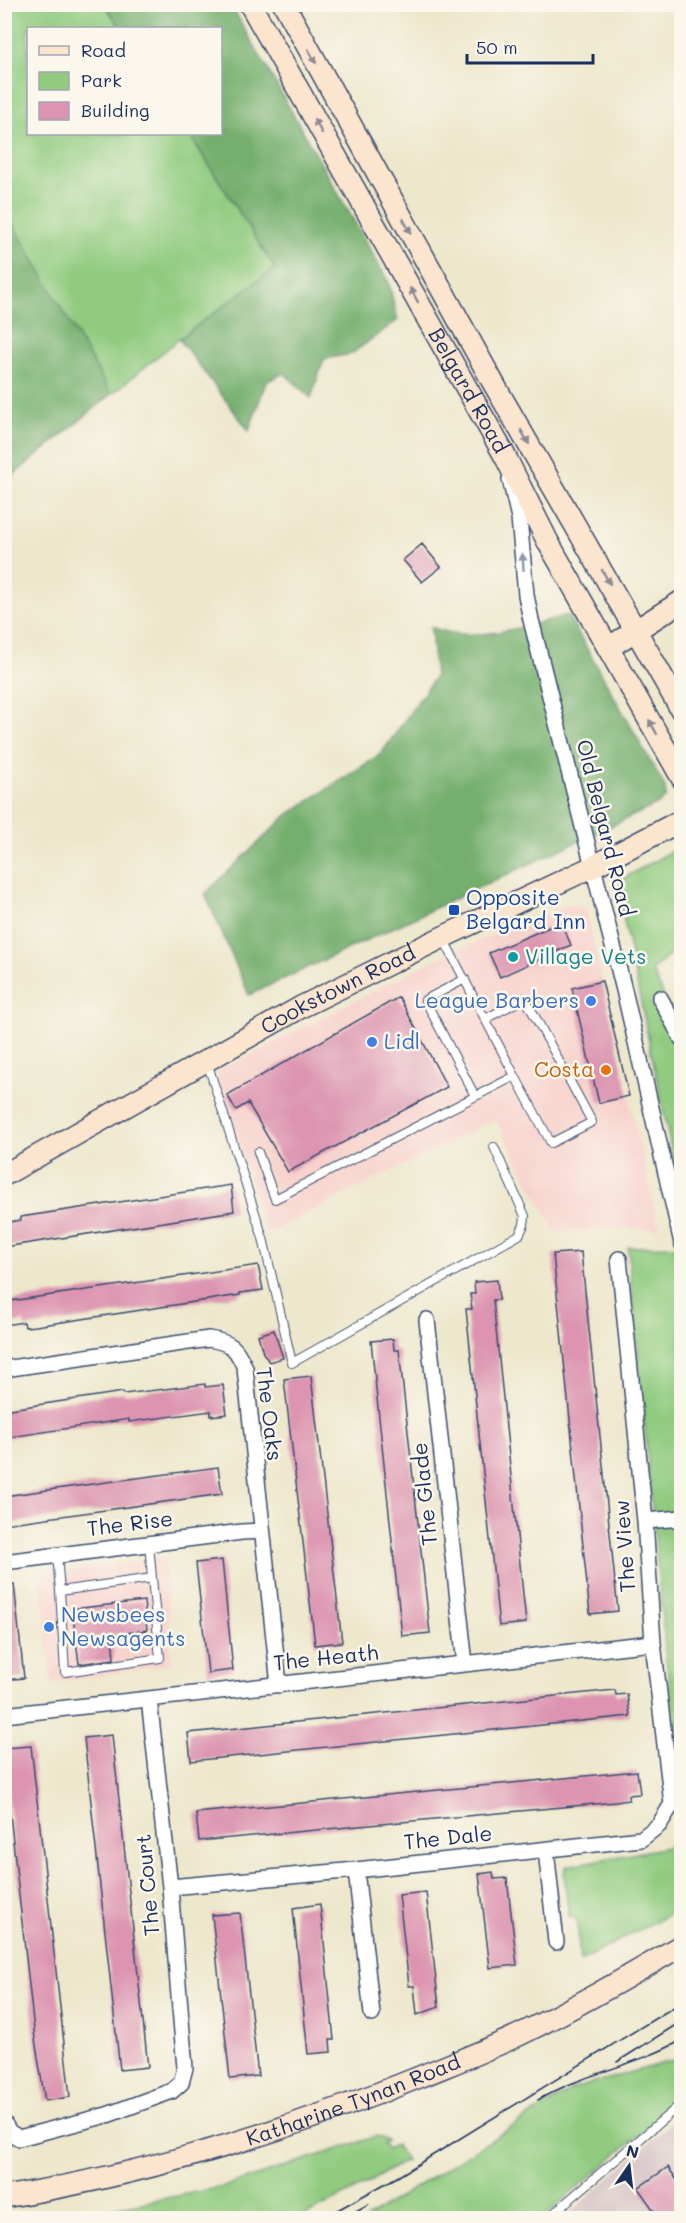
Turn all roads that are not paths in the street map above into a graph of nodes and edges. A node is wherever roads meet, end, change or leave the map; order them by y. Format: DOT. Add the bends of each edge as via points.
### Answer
graph roads {
  1 [pos="250,4"];
  2 [pos="284,4"];
  3 [pos="505,456"];
  4 [pos="681,601"];
  5 [pos="637,630"];
  6 [pos="608,648"];
  7 [pos="681,711"];
  8 [pos="681,778"];
  9 [pos="681,820"];
  10 [pos="592,867"];
  11 [pos="443,937"];
  12 [pos="465,979"];
  13 [pos="660,998"];
  14 [pos="485,1018"];
  15 [pos="681,1039"];
  16 [pos="207,1061"];
  17 [pos="515,1076"];
  18 [pos="475,1096"];
  19 [pos="495,1147"];
  20 [pos="258,1152"];
  21 [pos="4,1175"];
  22 [pos="681,1242"];
  23 [pos="619,1259"];
  24 [pos="427,1320"];
  25 [pos="4,1369"];
  26 [pos="681,1518"];
  27 [pos="645,1521"];
  28 [pos="262,1531"];
  29 [pos="149,1543"];
  30 [pos="57,1555"];
  31 [pos="4,1562"];
  32 [pos="152,1578"];
  33 [pos="60,1591"];
  34 [pos="653,1643"];
  35 [pos="465,1664"];
  36 [pos="279,1685"];
  37 [pos="149,1699"];
  38 [pos="4,1715"];
  39 [pos="658,1825"];
  40 [pos="546,1850"];
  41 [pos="356,1870"];
  42 [pos="170,1887"];
  43 [pos="556,1942"];
  44 [pos="681,1945"];
  45 [pos="372,2014"];
  46 [pos="681,2103"];
  47 [pos="4,2123"];
  48 [pos="4,2197"];
  49 [pos="548,2218"];
  3 -- 1 [label="main road, Belgard Road, one-way"];
  2 -- 5 [label="main road, Belgard Road, one-way" via="495,386"];
  3 -- 6 [label="main road, Belgard Road"];
  10 -- 3 [label="street, Old Belgard Road, one-way" via="531,620 519,518"];
  4 -- 5 [label="main road"];
  5 -- 6 [label="main road"];
  5 -- 7 [label="main road, Belgard Road"];
  8 -- 6 [label="main road, Belgard Road, one-way"];
  9 -- 10 [label="main road, Cookstown Road"];
  10 -- 11 [label="main road, Cookstown Road"];
  10 -- 22 [label="street, Old Belgard Road"];
  11 -- 12 [label="lane"];
  11 -- 16 [label="main road, Cookstown Road" via="303,1006"];
  12 -- 14 [label="lane"];
  12 -- 18 [label="lane" via="425,1000"];
  13 -- 15 [label="street"];
  14 -- 17 [label="lane"];
  14 -- 17 [label="lane" via="525,998 592,1122 551,1143"];
  16 -- 19 [label="lane" via="263,1238 292,1363 519,1234 525,1216"];
  16 -- 21 [label="main road, Cookstown Road"];
  17 -- 18 [label="lane"];
  18 -- 20 [label="lane" via="275,1199"];
  23 -- 27 [label="street, The View"];
  24 -- 35 [label="street, The Glade"];
  25 -- 28 [label="street, The Oaks" via="209,1339 227,1342 238,1352 245,1368"];
  26 -- 27 [label="street"];
  27 -- 34 [label="street, The View"];
  28 -- 29 [label="street, The Rise"];
  28 -- 36 [label="street, The Oaks"];
  29 -- 30 [label="street, The Rise"];
  29 -- 32 [label="lane"];
  30 -- 31 [label="street, The Rise"];
  30 -- 33 [label="lane"];
  32 -- 33 [label="lane"];
  32 -- 33 [label="lane" via="160,1658 65,1672"];
  34 -- 35 [label="street, The Heath"];
  34 -- 39 [label="street, The View" via="672,1804"];
  35 -- 36 [label="street, The Heath"];
  36 -- 37 [label="street, The Heath"];
  37 -- 38 [label="street, The Heath"];
  37 -- 42 [label="street, The Court"];
  39 -- 40 [label="street, The Dale" via="641,1839"];
  40 -- 41 [label="street, The Dale"];
  40 -- 43 [label="street"];
  41 -- 42 [label="street, The Dale"];
  41 -- 45 [label="street"];
  42 -- 47 [label="street, The Court" via="185,2068 181,2083 172,2091 106,2115 20,2138 9,2132"];
  44 -- 48 [label="main road, Katharine Tynan Road" via="522,2034 324,2115 165,2164"];
  46 -- 49 [label="lane"];
}
